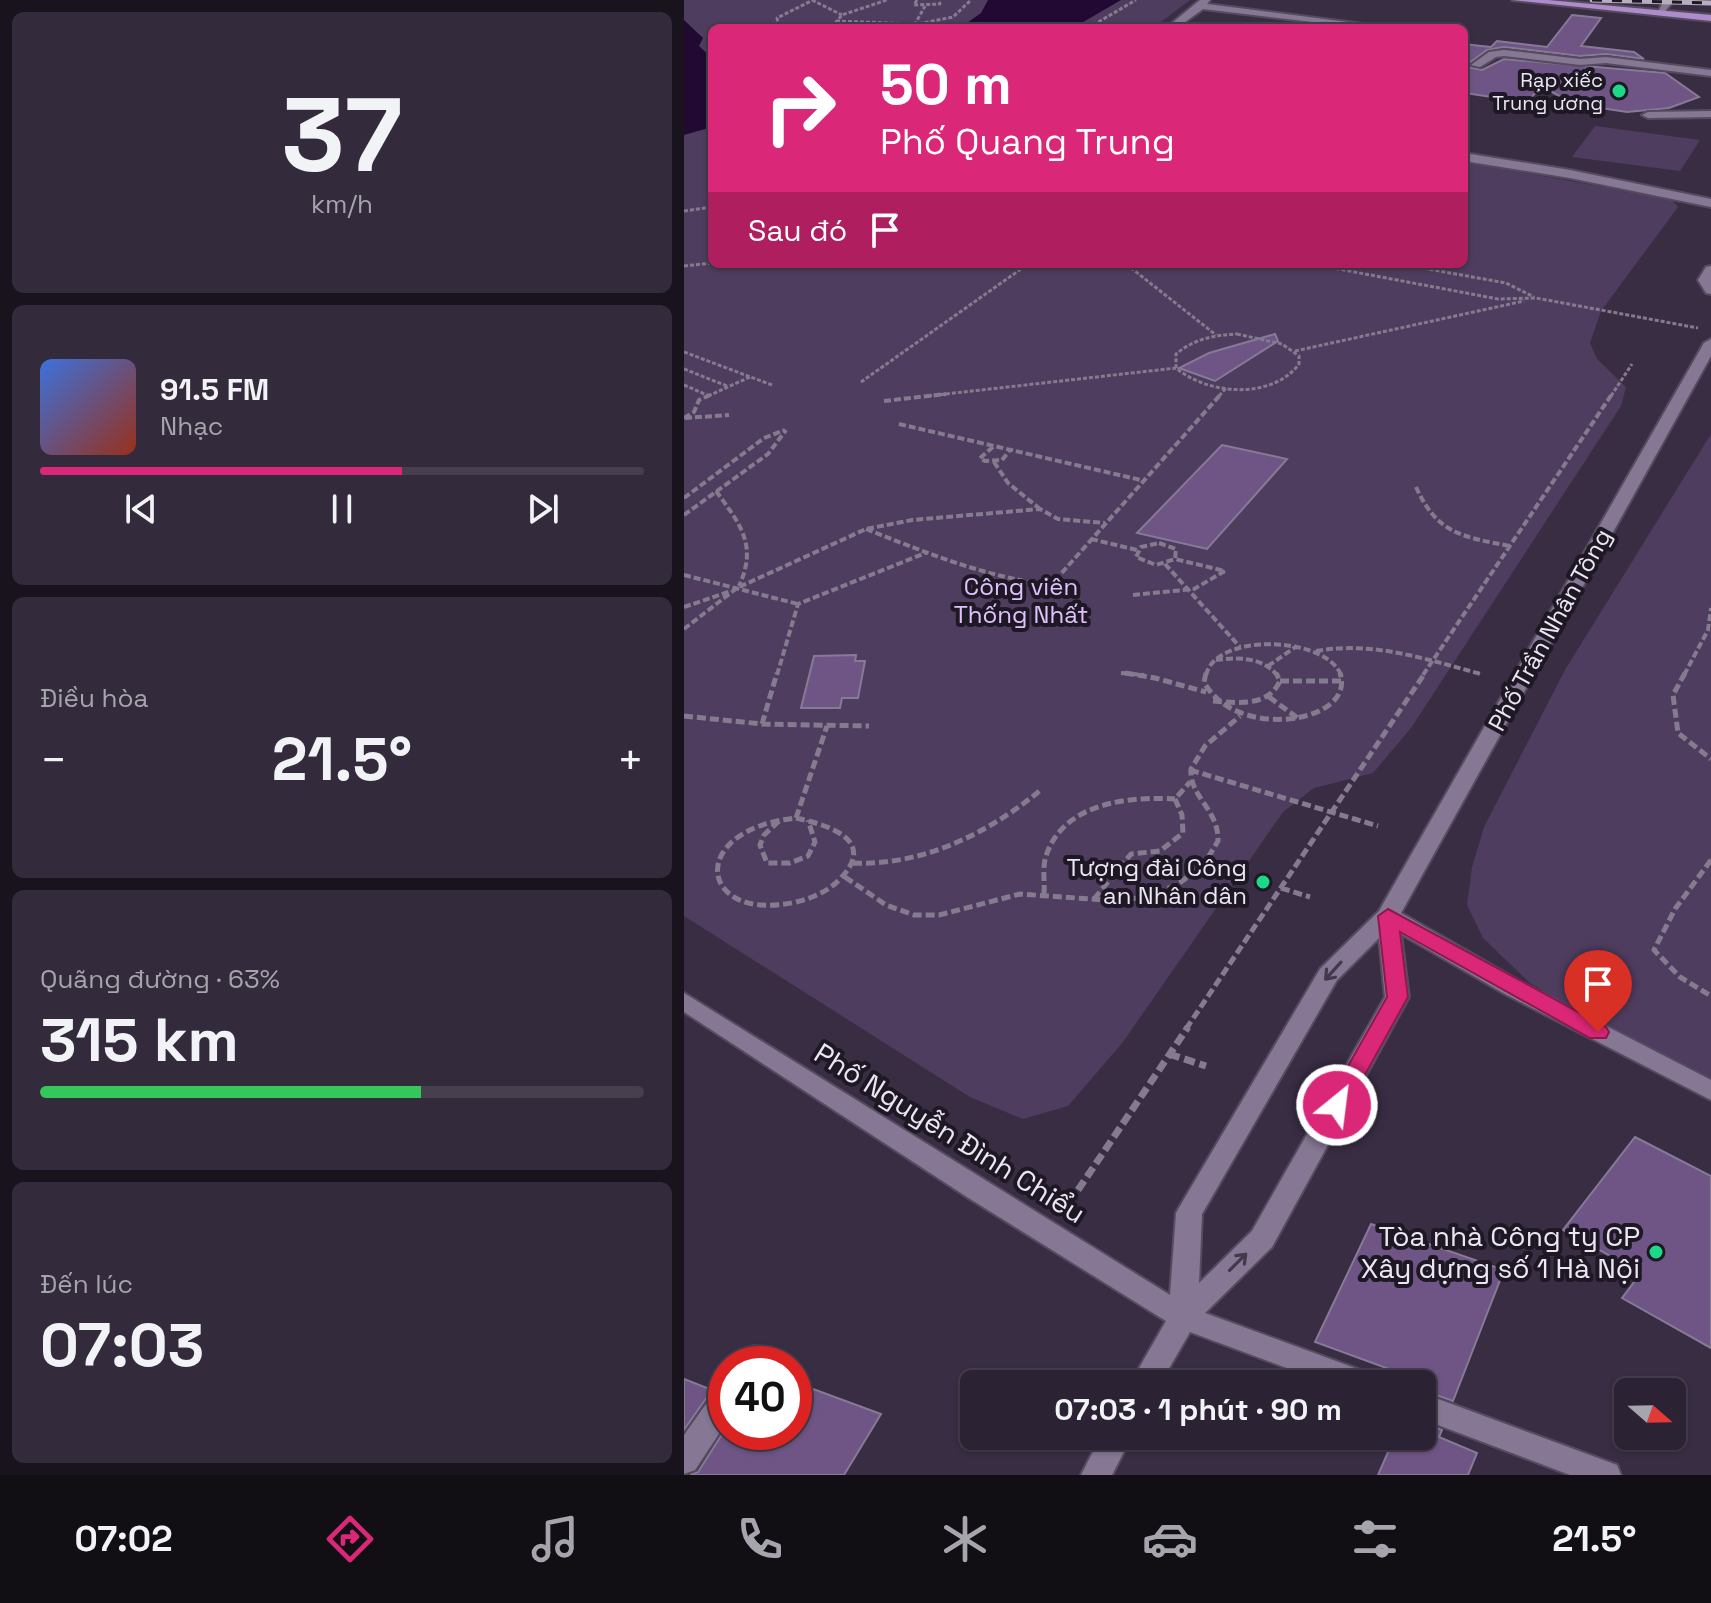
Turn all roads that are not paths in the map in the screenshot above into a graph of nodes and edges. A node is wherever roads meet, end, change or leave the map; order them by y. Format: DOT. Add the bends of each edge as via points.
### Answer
graph roads {
  1 [pos="1517,0"];
  2 [pos="1528,0"];
  3 [pos="1669,0"];
  4 [pos="1203,3"];
  5 [pos="1660,12"];
  6 [pos="1711,18"];
  7 [pos="1176,24"];
  8 [pos="1359,24"];
  9 [pos="1476,65"];
  10 [pos="1711,73"];
  11 [pos="1711,114"];
  12 [pos="1648,115"];
  13 [pos="1468,158"];
  14 [pos="1711,203"];
  15 [pos="1711,270"];
  16 [pos="1711,290"];
  17 [pos="1711,343"];
  18 [pos="1388,916"];
  19 [pos="684,1001"];
  20 [pos="1711,1091"];
  21 [pos="1183,1317"];
  22 [pos="1153,1370"];
  23 [pos="1326,1370"];
  24 [pos="1436,1411"];
  25 [pos="708,1425"];
  26 [pos="1109,1450"];
  27 [pos="684,1460"];
  28 [pos="1096,1475"];
  29 [pos="1606,1475"];
  1 -- 2 [label="main road"];
  2 -- 5 [label="main road"];
  3 -- 5 [label="street"];
  4 -- 7 [label="street"];
  4 -- 8 [label="street"];
  5 -- 6 [label="main road"];
  9 -- 10 [label="street" via="1504,53"];
  11 -- 12 [label="street"];
  13 -- 14 [label="street"];
  15 -- 16 [label="street" via="1705,280"];
  17 -- 18 [label="street, Phố Trần Nhân Tông"];
  18 -- 20 [label="street"];
  18 -- 21 [label="street, Phố Trần Nhân Tông, one-way" via="1328,975 1189,1213"];
  21 -- 18 [label="street, Phố Trần Nhân Tông, one-way" via="1262,1239 1397,997"];
  19 -- 21 [label="street, Phố Nguyễn Đình Chiểu"];
  21 -- 22 [label="street, Phố Trần Nhân Tông"];
  21 -- 23 [label="street, Phố Nguyễn Đình Chiểu"];
  24 -- 29 [label="street"];
  25 -- 27 [label="street"];
  26 -- 28 [label="street"];
}
